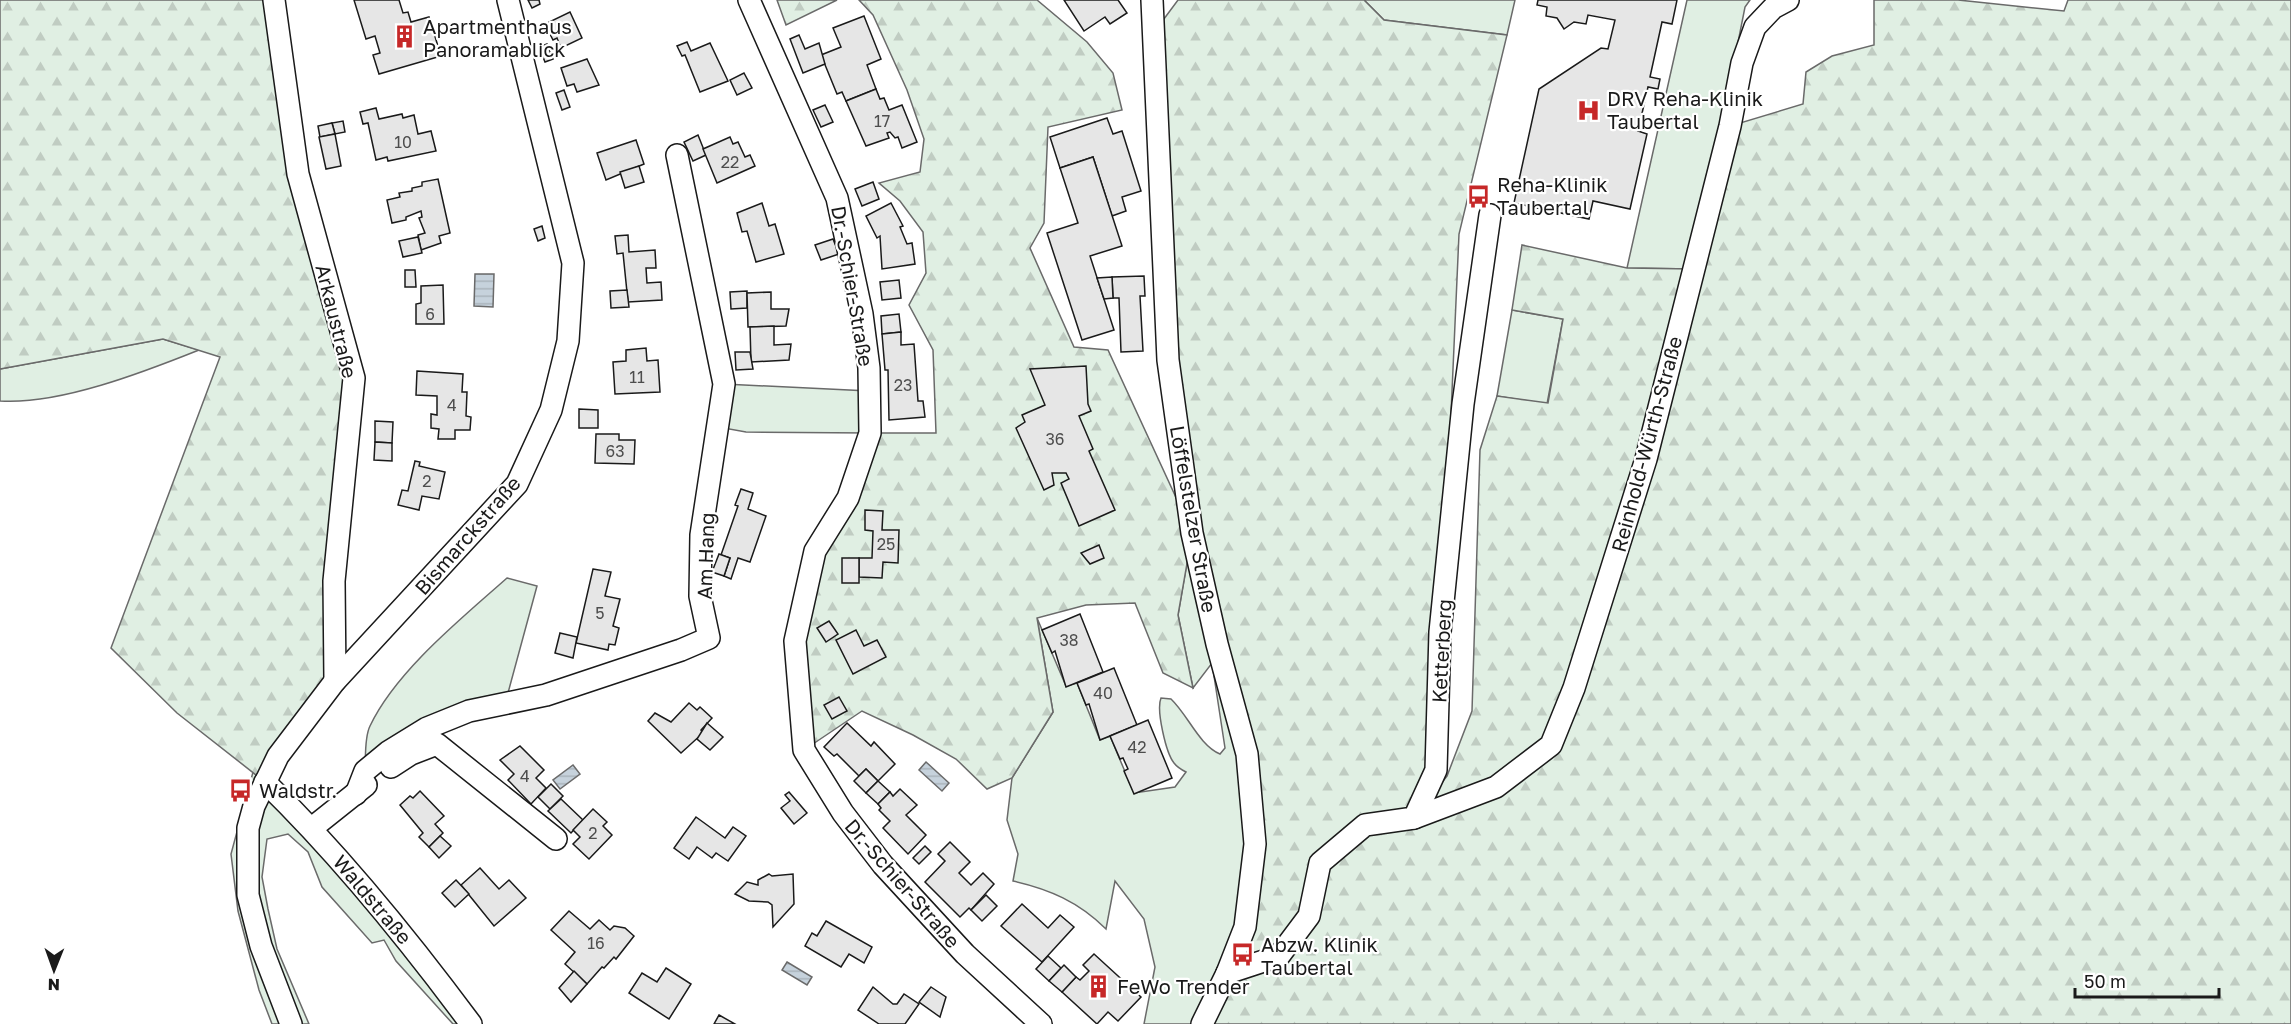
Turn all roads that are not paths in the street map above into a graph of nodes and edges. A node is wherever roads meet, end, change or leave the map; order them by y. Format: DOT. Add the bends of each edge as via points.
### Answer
graph roads {
  1 [pos="274,0"];
  2 [pos="508,0"];
  3 [pos="749,0"];
  4 [pos="1152,0"];
  5 [pos="1788,0"];
  6 [pos="677,154"];
  7 [pos="1490,215"];
  8 [pos="335,681"];
  9 [pos="265,782"];
  10 [pos="356,794"];
  11 [pos="1414,818"];
  12 [pos="312,828"];
  13 [pos="556,839"];
  14 [pos="1227,973"];
  15 [pos="291,1024"];
  16 [pos="471,1024"];
  17 [pos="1041,1024"];
  18 [pos="1202,1024"];
  1 -- 8 [label="street, Arkaustraße" via="298,174 354,378 334,581"];
  2 -- 8 [label="street, Bismarckstraße" via="573,263 568,341 557,389 517,484"];
  3 -- 17 [label="street, Dr.-Schier-Straße" via="837,198 862,314 869,368 870,433 848,498 815,550 795,641 804,750 843,813 883,865 965,954"];
  4 -- 14 [label="street, Löffelstelzer Straße" via="1168,360 1192,533 1247,754 1255,844 1245,927"];
  5 -- 11 [label="street, Reinhold-Würth-Straße" via="1773,8 1755,27 1743,63 1646,459 1574,688 1551,745 1496,788"];
  6 -- 10 [label="street, Am Hang" via="724,384 701,536 699,596 709,638 546,695 469,711 427,728 387,752 365,771"];
  7 -- 11 [label="street, Ketterberg" via="1462,404 1441,621 1436,770"];
  8 -- 9 [label="street, Bismarckstraße" via="278,756"];
  9 -- 12 [label="street, Waldstraße"];
  9 -- 15 [label="street, Bismarckstraße" via="248,828 248,895 258,937"];
  10 -- 12 [label="street, Am Hang"];
  10 -- 13 [label="street, Am Hang" via="411,754 437,744"];
  11 -- 14 [label="street" via="1365,825 1320,863 1309,916 1279,956"];
  12 -- 16 [label="street, Waldstraße" via="424,960"];
  14 -- 18 [label="street, Löffelstelzer Straße"];
}
